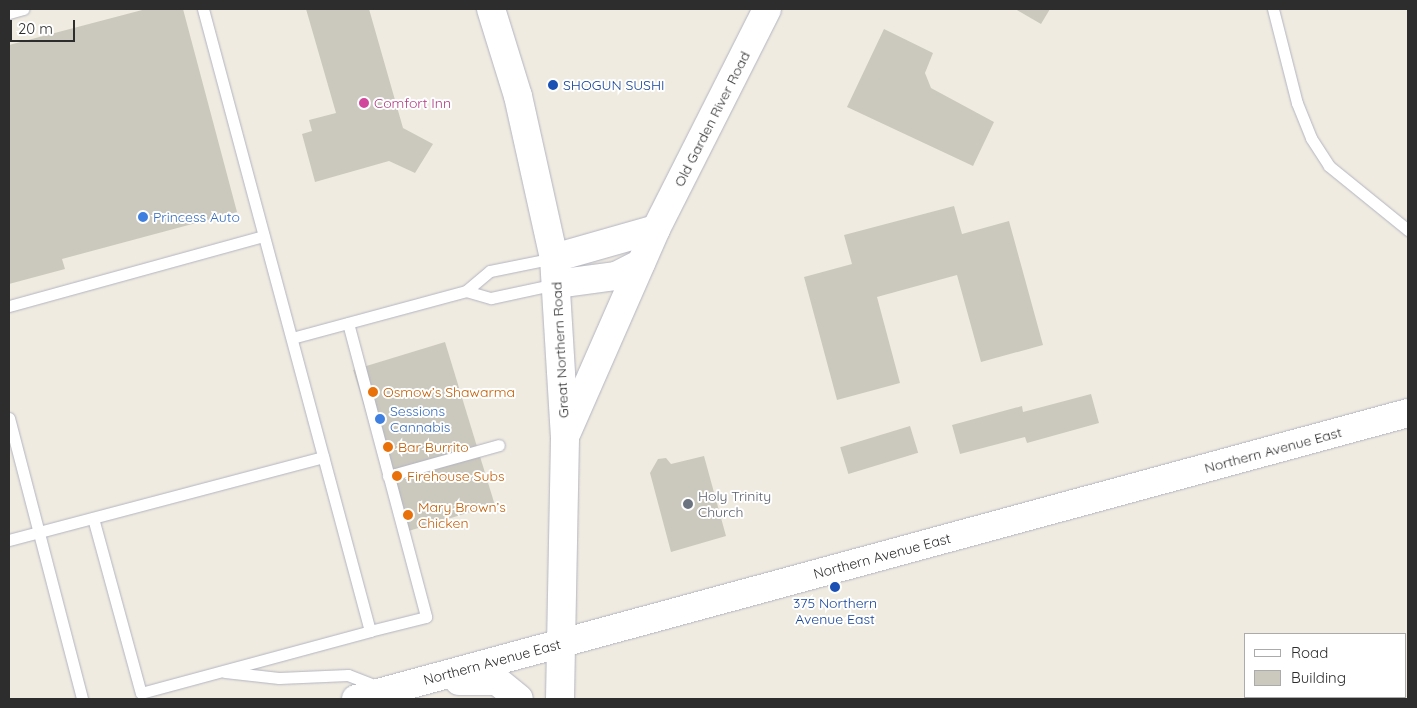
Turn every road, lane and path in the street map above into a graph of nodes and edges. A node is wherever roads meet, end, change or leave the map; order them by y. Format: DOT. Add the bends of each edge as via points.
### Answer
graph roads {
  1 [pos="23,9"];
  2 [pos="203,9"];
  3 [pos="491,9"];
  4 [pos="767,9"];
  5 [pos="1273,9"];
  6 [pos="9,12"];
  7 [pos="656,229"];
  8 [pos="1408,230"];
  9 [pos="264,236"];
  10 [pos="641,263"];
  11 [pos="555,271"];
  12 [pos="466,291"];
  13 [pos="9,306"];
  14 [pos="348,323"];
  15 [pos="292,338"];
  16 [pos="1408,413"];
  17 [pos="9,418"];
  18 [pos="565,438"];
  19 [pos="499,445"];
  20 [pos="323,457"];
  21 [pos="388,476"];
  22 [pos="94,518"];
  23 [pos="40,532"];
  24 [pos="9,540"];
  25 [pos="370,631"];
  26 [pos="562,643"];
  27 [pos="221,671"];
  28 [pos="420,682"];
  29 [pos="389,690"];
  30 [pos="82,699"];
  31 [pos="356,699"];
  32 [pos="519,699"];
  33 [pos="560,699"];
  1 -- 6 [label="lane"];
  2 -- 9 [label="lane"];
  3 -- 11 [label="main road, Great Northern Road" via="518,96"];
  4 -- 7 [label="main road, Old Garden River Road"];
  5 -- 8 [label="lane" via="1298,103 1311,138 1330,166"];
  7 -- 10 [label="main road, Old Garden River Road"];
  7 -- 11 [label="main road"];
  9 -- 13 [label="lane"];
  9 -- 15 [label="lane"];
  10 -- 11 [label="main road" via="616,276"];
  10 -- 18 [label="main road, Old Garden River Road"];
  11 -- 12 [label="lane" via="490,298"];
  11 -- 12 [label="lane" via="490,271"];
  11 -- 18 [label="main road, Great Northern Road"];
  12 -- 14 [label="lane"];
  14 -- 15 [label="lane"];
  14 -- 21 [label="lane"];
  15 -- 20 [label="lane"];
  16 -- 26 [label="main road, Northern Avenue East"];
  17 -- 23 [label="lane"];
  18 -- 26 [label="main road, Great Northern Road"];
  19 -- 21 [label="lane"];
  20 -- 22 [label="lane"];
  20 -- 25 [label="lane"];
  21 -- 25 [label="lane" via="426,617"];
  22 -- 23 [label="lane"];
  22 -- 27 [label="lane" via="141,693"];
  23 -- 24 [label="lane"];
  23 -- 30 [label="lane"];
  25 -- 27 [label="lane"];
  26 -- 28 [label="main road, Northern Avenue East"];
  26 -- 33 [label="main road, Great Northern Road"];
  27 -- 29 [label="lane" via="279,678 348,675"];
  28 -- 29 [label="main road, Northern Avenue East"];
  28 -- 32 [label="main road" via="497,681"];
  29 -- 31 [label="main road, Northern Avenue East"];
}
